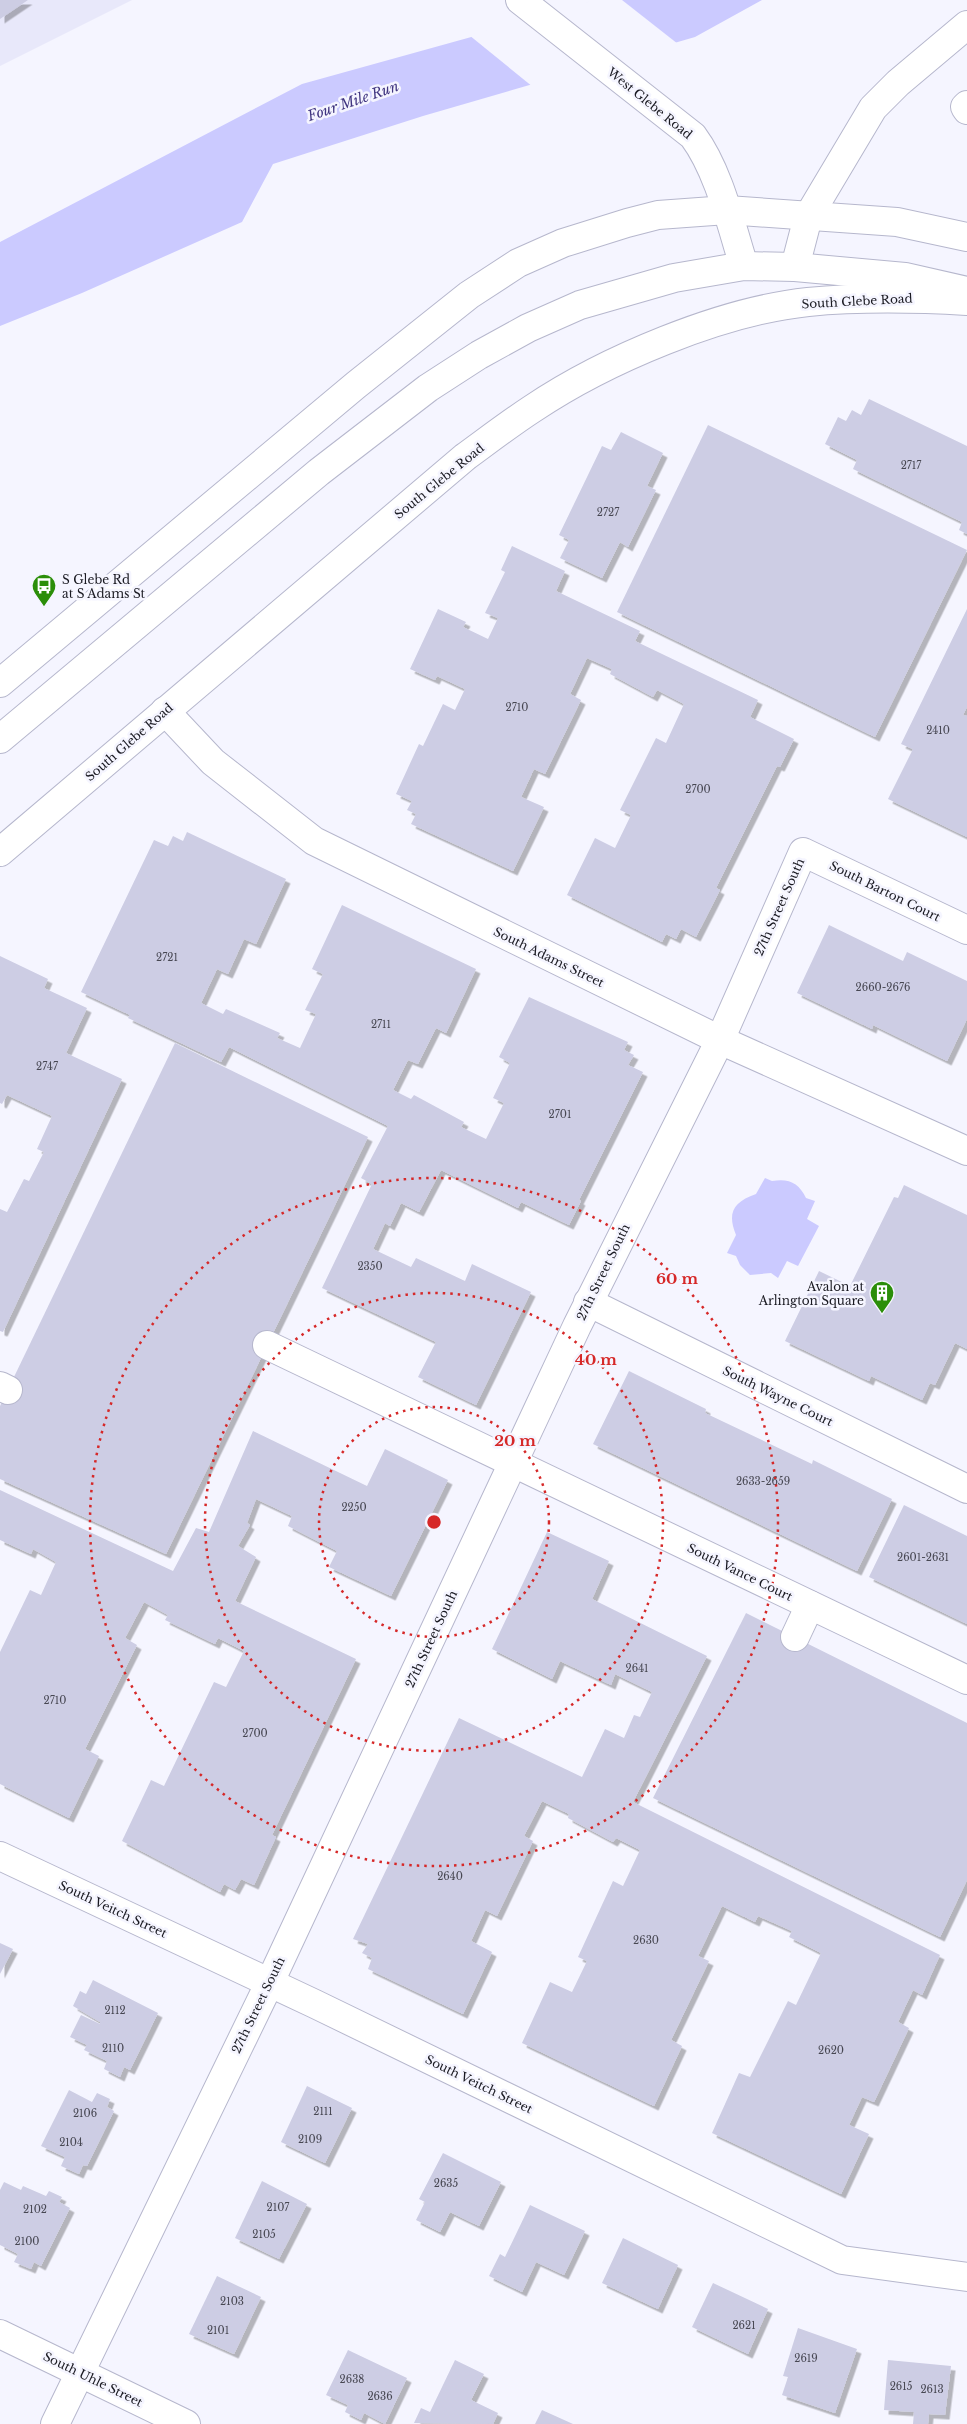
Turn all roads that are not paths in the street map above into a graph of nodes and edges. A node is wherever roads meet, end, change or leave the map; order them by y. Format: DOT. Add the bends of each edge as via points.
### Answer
graph roads {
  1 [pos="520,0"];
  2 [pos="964,32"];
  3 [pos="967,105"];
  4 [pos="967,110"];
  5 [pos="727,210"];
  6 [pos="808,217"];
  7 [pos="967,237"];
  8 [pos="744,266"];
  9 [pos="795,267"];
  10 [pos="967,291"];
  11 [pos="967,301"];
  12 [pos="0,683"];
  13 [pos="165,711"];
  14 [pos="0,739"];
  15 [pos="0,852"];
  16 [pos="804,852"];
  17 [pos="967,930"];
  18 [pos="720,1040"];
  19 [pos="967,1151"];
  20 [pos="588,1302"];
  21 [pos="267,1346"];
  22 [pos="513,1464"];
  23 [pos="966,1485"];
  24 [pos="810,1605"];
  25 [pos="795,1637"];
  26 [pos="967,1680"];
  27 [pos="0,1856"];
  28 [pos="270,1982"];
  29 [pos="967,2277"];
  30 [pos="0,2334"];
  31 [pos="80,2372"];
  32 [pos="55,2424"];
  33 [pos="186,2424"];
  1 -- 5 [label="street, West Glebe Road" via="693,136 704,150"];
  2 -- 6 [label="street" via="873,108"];
  3 -- 4 [label="street" via="964,108"];
  5 -- 6 [label="street"];
  5 -- 8 [label="street, West Glebe Road"];
  5 -- 12 [label="street" via="658,215 563,243 518,263 468,295 356,384"];
  6 -- 7 [label="street" via="897,222"];
  6 -- 9 [label="street"];
  8 -- 9 [label="street, South Glebe Road"];
  8 -- 14 [label="street, South Glebe Road" via="674,278 580,305 479,355 428,388 319,472"];
  9 -- 10 [label="street, South Glebe Road" via="905,277"];
  11 -- 13 [label="street, South Glebe Road" via="905,297 807,302 724,320 620,359 533,408 465,458"];
  13 -- 15 [label="street, South Glebe Road"];
  13 -- 18 [label="street, South Adams Street" via="213,762 314,841"];
  16 -- 17 [label="street, South Barton Court"];
  16 -- 18 [label="street, 27th Street South"];
  18 -- 19 [label="street, South Adams Street"];
  18 -- 20 [label="street, 27th Street South"];
  20 -- 22 [label="street, 27th Street South"];
  20 -- 23 [label="street, South Wayne Court"];
  21 -- 22 [label="street, South Vance Court"];
  22 -- 24 [label="street, South Vance Court"];
  22 -- 28 [label="street, 27th Street South"];
  24 -- 25 [label="street"];
  24 -- 26 [label="street, South Vance Court"];
  27 -- 28 [label="street, South Veitch Street"];
  28 -- 29 [label="street, South Veitch Street" via="842,2260"];
  28 -- 31 [label="street, 27th Street South"];
  30 -- 31 [label="street, South Uhle Street"];
  31 -- 32 [label="street, 27th Street South"];
  31 -- 33 [label="street, South Uhle Street"];
}
